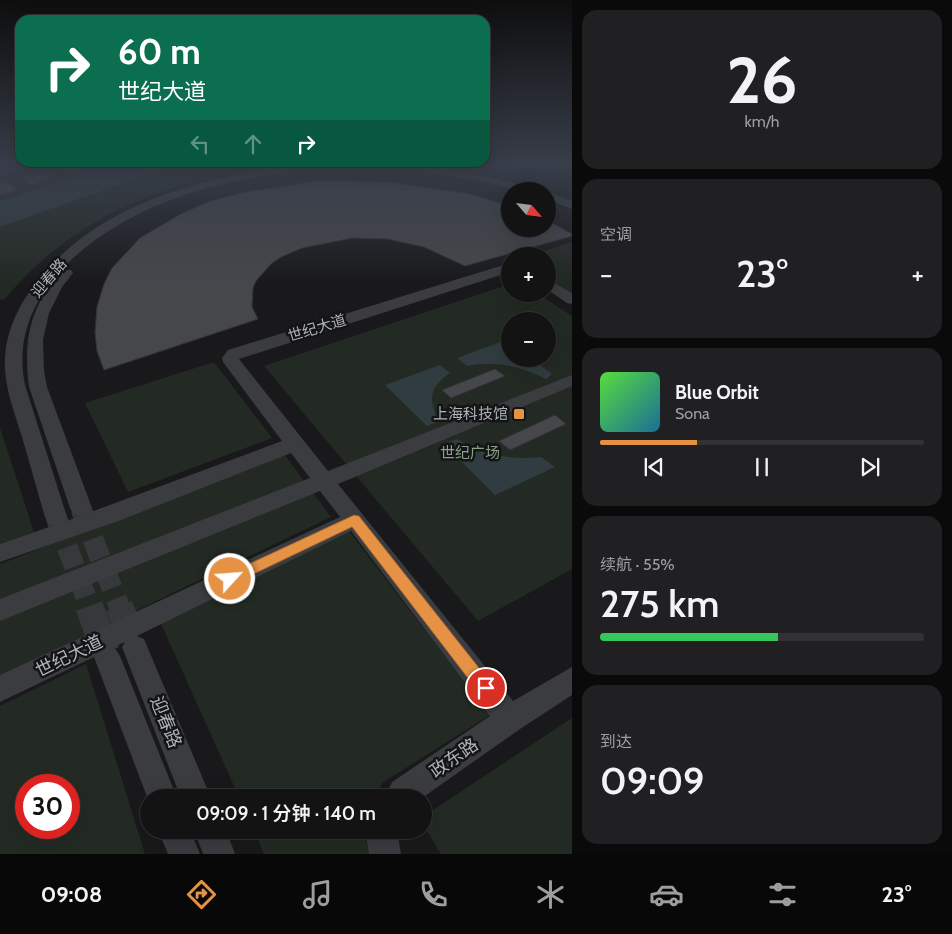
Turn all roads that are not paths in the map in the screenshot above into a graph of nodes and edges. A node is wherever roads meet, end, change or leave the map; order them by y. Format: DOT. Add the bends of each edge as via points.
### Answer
graph roads {
  1 [pos="153,205"];
  2 [pos="163,205"];
  3 [pos="557,205"];
  4 [pos="572,211"];
  5 [pos="501,270"];
  6 [pos="556,289"];
  7 [pos="572,300"];
  8 [pos="572,380"];
  9 [pos="295,444"];
  10 [pos="324,481"];
  11 [pos="81,508"];
  12 [pos="56,517"];
  13 [pos="354,520"];
  14 [pos="0,553"];
  15 [pos="0,610"];
  16 [pos="135,647"];
  17 [pos="108,656"];
  18 [pos="572,680"];
  19 [pos="0,689"];
  20 [pos="510,719"];
  21 [pos="159,789"];
  22 [pos="192,789"];
  23 [pos="410,789"];
  24 [pos="178,839"];
  25 [pos="213,839"];
  26 [pos="382,839"];
  27 [pos="184,854"];
  28 [pos="219,854"];
  29 [pos="385,854"];
  1 -- 12 [label="street, 迎春路" via="92,236 38,287 26,306 13,358 15,379"];
  2 -- 11 [label="street, 迎春路" via="103,239 84,254 55,286 37,326 34,352 38,387"];
  3 -- 4 [label="street"];
  5 -- 9 [label="street, 世纪大道" via="231,356 231,362"];
  6 -- 7 [label="street"];
  8 -- 10 [label="street"];
  9 -- 10 [label="street, 世纪大道"];
  9 -- 14 [label="street" via="113,514"];
  10 -- 13 [label="street, 世纪大道"];
  10 -- 15 [label="street"];
  13 -- 19 [label="street, 世纪大道"];
  13 -- 20 [label="street, 世纪大道"];
  16 -- 22 [label="street, 迎春路"];
  17 -- 21 [label="street, 迎春路"];
  18 -- 20 [label="street"];
  20 -- 23 [label="street, 政东路"];
  24 -- 27 [label="street"];
  25 -- 28 [label="street"];
  26 -- 29 [label="street"];
}
